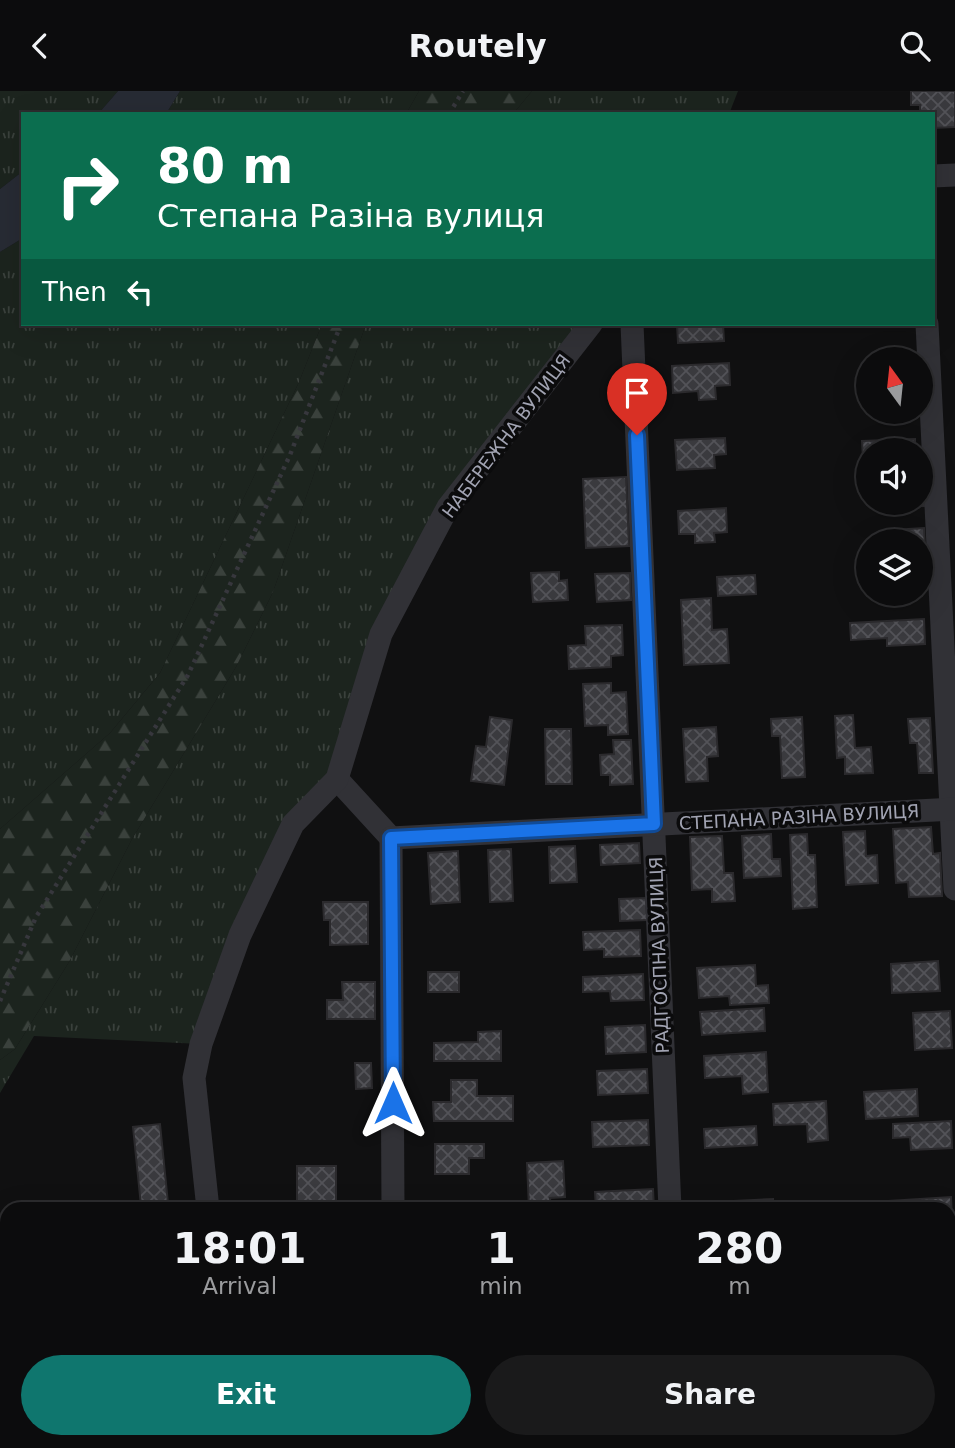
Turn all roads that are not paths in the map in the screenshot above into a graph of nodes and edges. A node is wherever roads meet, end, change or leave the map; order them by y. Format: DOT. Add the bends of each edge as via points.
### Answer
graph roads {
  1 [pos="955,175"];
  2 [pos="935,176"];
  3 [pos="589,326"];
  4 [pos="632,326"];
  5 [pos="927,326"];
  6 [pos="337,779"];
  7 [pos="953,809"];
  8 [pos="654,824"];
  9 [pos="391,838"];
  10 [pos="955,889"];
  11 [pos="207,1202"];
  12 [pos="393,1202"];
  13 [pos="670,1202"];
  1 -- 2 [label="street"];
  3 -- 6 [label="street, НАБЕРЕЖНА ВУЛИЦЯ" via="448,507 381,634"];
  4 -- 8 [label="street, РАДГОСПНА ВУЛИЦЯ"];
  5 -- 7 [label="street"];
  6 -- 9 [label="street"];
  6 -- 11 [label="street, НАБЕРЕЖНА ВУЛИЦЯ" via="293,824 240,936 201,1044 194,1078"];
  7 -- 8 [label="street, СТЕПАНА РАЗІНА ВУЛИЦЯ"];
  7 -- 10 [label="street"];
  8 -- 9 [label="street, СТЕПАНА РАЗІНА ВУЛИЦЯ"];
  8 -- 13 [label="street, РАДГОСПНА ВУЛИЦЯ"];
  9 -- 12 [label="street"];
}
